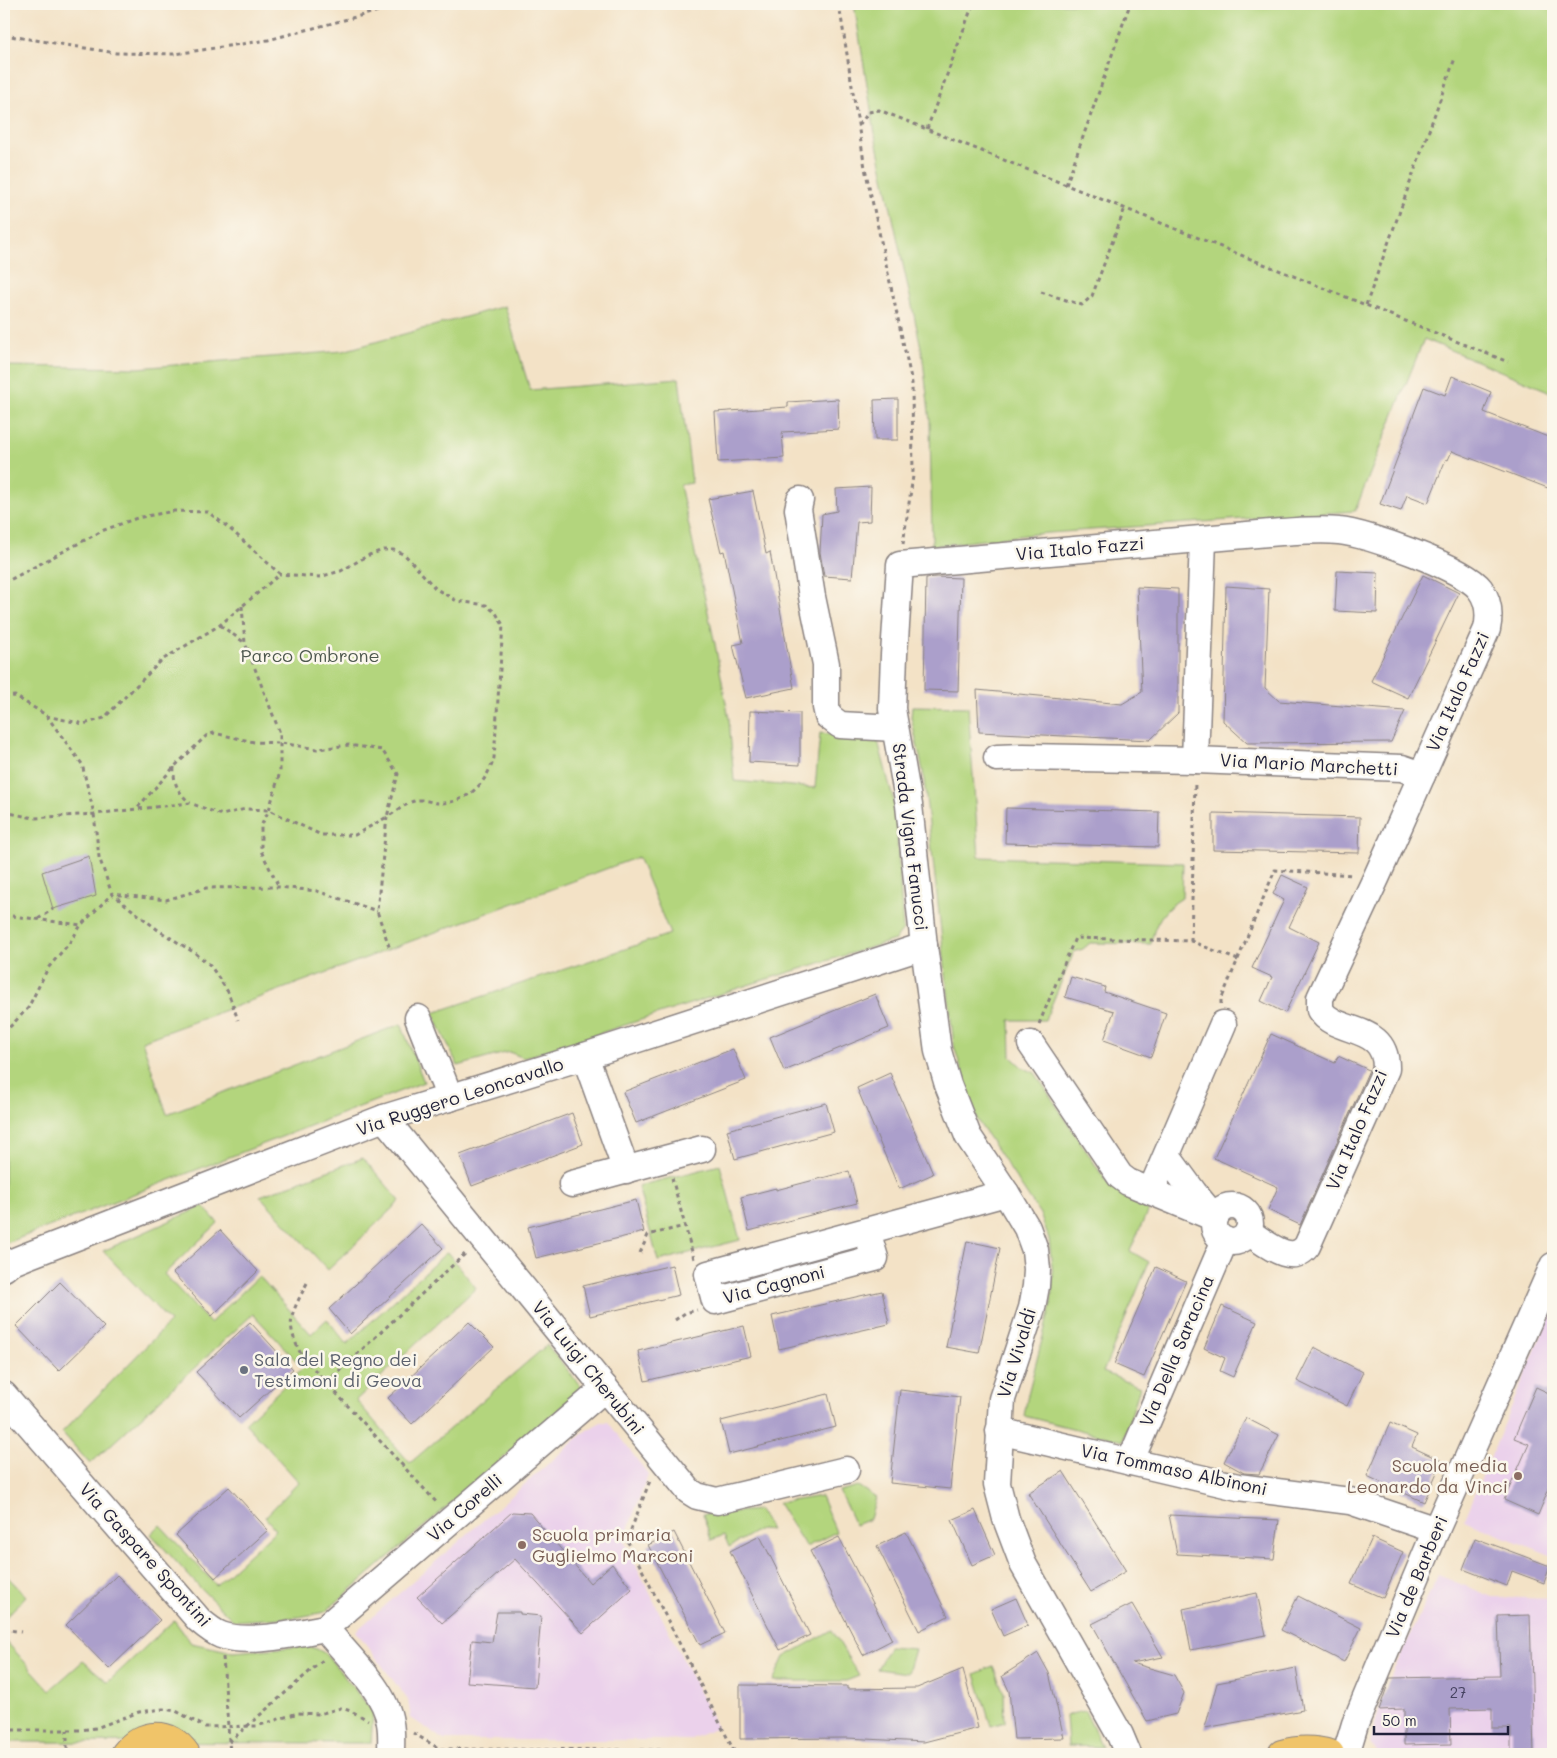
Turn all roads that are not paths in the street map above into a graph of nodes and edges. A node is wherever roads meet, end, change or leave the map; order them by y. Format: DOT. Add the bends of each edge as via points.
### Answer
graph roads {
  1 [pos="800,500"];
  2 [pos="1203,540"];
  3 [pos="900,565"];
  4 [pos="895,728"];
  5 [pos="997,758"];
  6 [pos="1196,760"];
  7 [pos="1422,775"];
  8 [pos="924,946"];
  9 [pos="418,1018"];
  10 [pos="1223,1024"];
  11 [pos="1031,1044"];
  12 [pos="585,1056"];
  13 [pos="450,1098"];
  14 [pos="384,1118"];
  15 [pos="702,1149"];
  16 [pos="1166,1158"];
  17 [pos="626,1170"];
  18 [pos="572,1184"];
  19 [pos="1151,1191"];
  20 [pos="1006,1193"];
  21 [pos="1229,1230"];
  22 [pos="1553,1266"];
  23 [pos="4,1268"];
  24 [pos="708,1274"];
  25 [pos="605,1388"];
  26 [pos="4,1396"];
  27 [pos="999,1431"];
  28 [pos="1130,1462"];
  29 [pos="846,1470"];
  30 [pos="1436,1530"];
  31 [pos="332,1637"];
  32 [pos="187,1751"];
  33 [pos="123,1752"];
  34 [pos="391,1754"];
  35 [pos="1128,1754"];
  36 [pos="1282,1754"];
  37 [pos="1330,1754"];
  38 [pos="1346,1754"];
  1 -- 4 [label="street, Strada Vigna Fanucci" via="798,509 826,664 828,716 840,725"];
  2 -- 3 [label="street, Via Italo Fazzi"];
  2 -- 6 [label="street, Via Mario Marchetti"];
  2 -- 7 [label="street, Via Italo Fazzi" via="1340,530 1399,547 1450,569 1475,584 1487,604 1487,629"];
  3 -- 4 [label="street, Strada Vigna Fanucci" via="892,709"];
  4 -- 8 [label="street, Strada Vigna Fanucci" via="910,815"];
  5 -- 6 [label="street, Via Mario Marchetti"];
  6 -- 7 [label="street, Via Mario Marchetti" via="1402,768"];
  7 -- 21 [label="street, Via Italo Fazzi" via="1319,1004 1327,1017 1377,1041 1384,1054 1386,1069 1303,1251 1288,1255"];
  8 -- 12 [label="street, Via Ruggero Leoncavallo"];
  8 -- 20 [label="street, Via Vivaldi" via="938,1051 948,1085 968,1136"];
  9 -- 13 [label="street"];
  10 -- 16 [label="street"];
  11 -- 19 [label="street" via="1120,1176"];
  12 -- 13 [label="street, Via Ruggero Leoncavallo"];
  12 -- 17 [label="street"];
  13 -- 14 [label="street, Via Ruggero Leoncavallo"];
  14 -- 23 [label="street, Via Ruggero Leoncavallo" via="27,1256"];
  14 -- 25 [label="street, Via Luigi Cherubini"];
  15 -- 17 [label="street"];
  16 -- 19 [label="street"];
  16 -- 21 [label="street"];
  17 -- 18 [label="street"];
  19 -- 21 [label="street"];
  20 -- 24 [label="street, Via Cagnoni" via="867,1231 875,1258 866,1261 715,1301"];
  20 -- 27 [label="street, Via Vivaldi" via="1027,1228 1034,1250 1036,1286 1032,1308 1002,1399"];
  21 -- 28 [label="street, Via Della Saracina"];
  22 -- 30 [label="street, Via de Barberi"];
  25 -- 29 [label="street, Via Luigi Cherubini" via="689,1491 702,1498 717,1501"];
  25 -- 31 [label="street, Via Corelli" via="452,1519"];
  26 -- 31 [label="street, Via Gaspare Spontini" via="206,1626 230,1638 290,1634"];
  27 -- 28 [label="street, Via Tommaso Albinoni"];
  27 -- 35 [label="street, Via Vivaldi" via="996,1484 1022,1564"];
  28 -- 30 [label="street, Via Tommaso Albinoni" via="1238,1487 1350,1501"];
  30 -- 38 [label="street, Via de Barberi" via="1355,1724"];
  31 -- 34 [label="street" via="380,1697 390,1723"];
  32 -- 33 [label="main road" via="160,1737 145,1739"];
  36 -- 37 [label="main road" via="1314,1750"];
}
